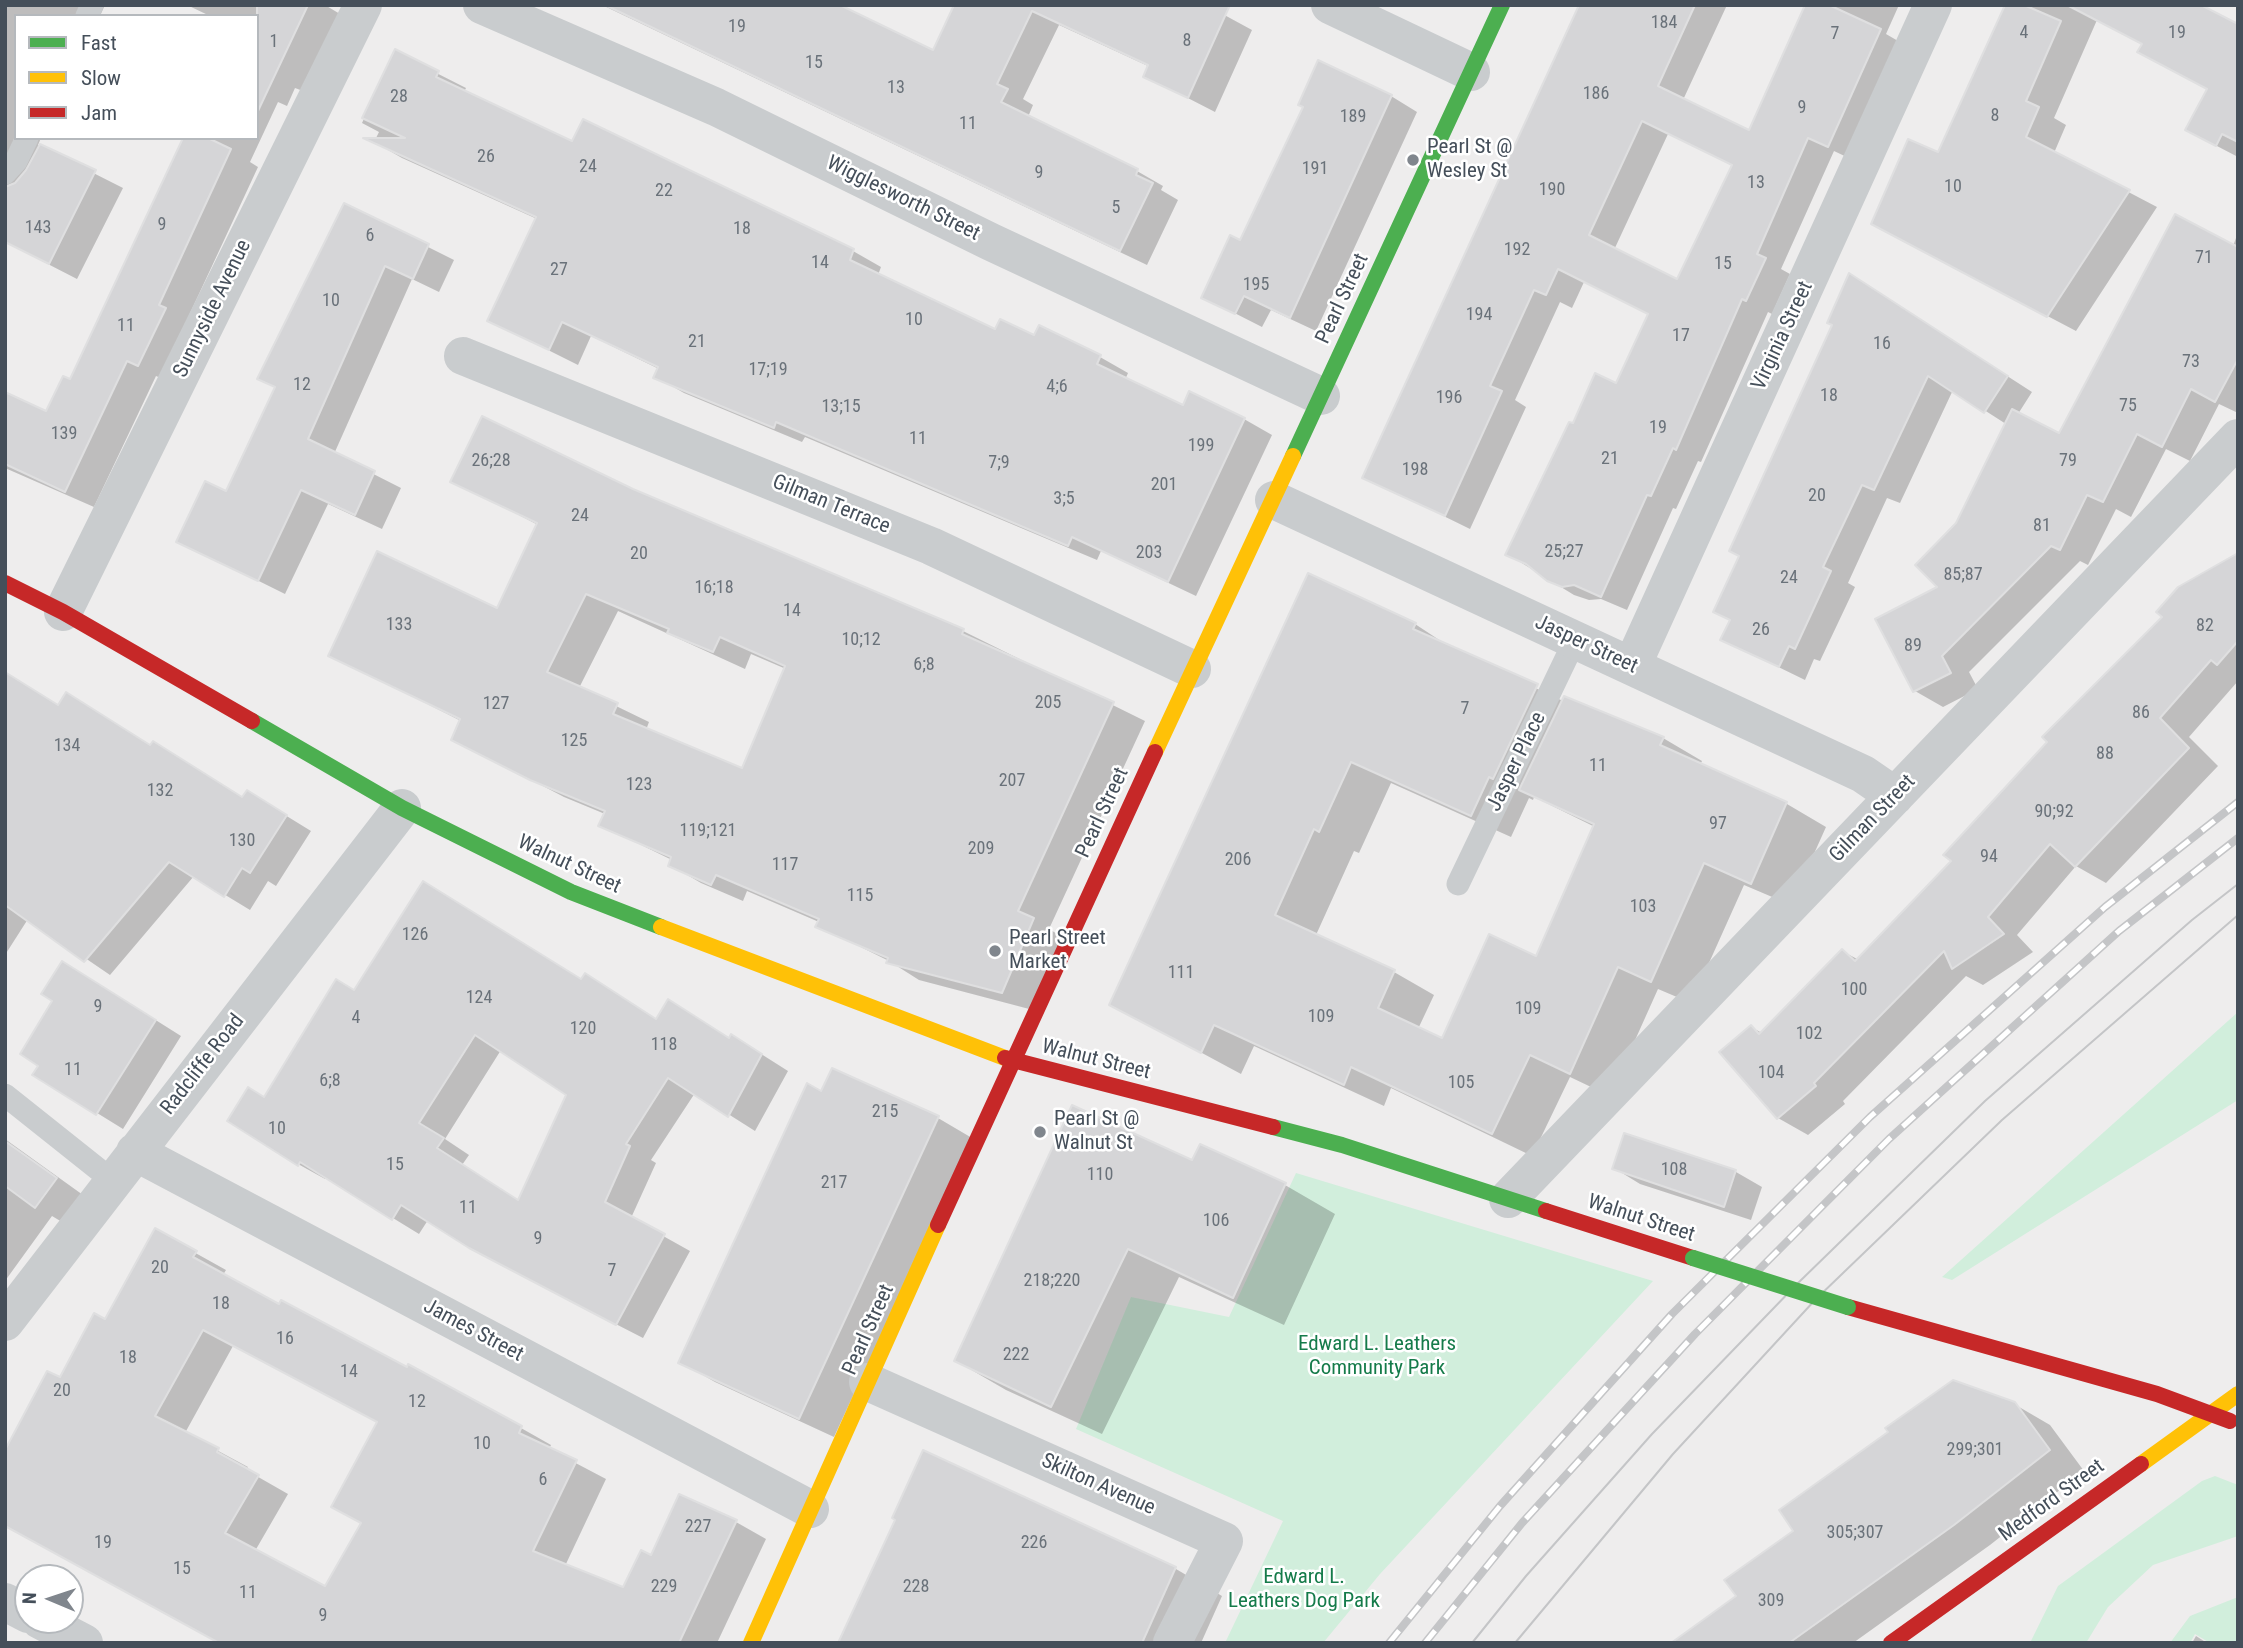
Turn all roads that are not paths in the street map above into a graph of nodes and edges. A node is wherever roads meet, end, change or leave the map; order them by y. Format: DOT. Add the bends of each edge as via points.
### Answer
graph roads {
  1 [pos="363,5"];
  2 [pos="482,5"];
  3 [pos="1331,5"];
  4 [pos="1502,5"];
  5 [pos="1933,5"];
  6 [pos="1471,72"];
  7 [pos="26,140"];
  8 [pos="5,173"];
  9 [pos="463,356"];
  10 [pos="1321,396"];
  11 [pos="2238,438"];
  12 [pos="1274,500"];
  13 [pos="5,583"];
  14 [pos="62,612"];
  15 [pos="1575,640"];
  16 [pos="1633,666"];
  17 [pos="1192,669"];
  18 [pos="1895,796"];
  19 [pos="402,808"];
  20 [pos="1458,884"];
  21 [pos="1012,1060"];
  22 [pos="5,1095"];
  23 [pos="124,1167"];
  24 [pos="1508,1199"];
  25 [pos="5,1322"];
  26 [pos="868,1382"];
  27 [pos="2238,1394"];
  28 [pos="2212,1412"];
  29 [pos="2238,1426"];
  30 [pos="810,1509"];
  31 [pos="67,1634"];
  32 [pos="84,1643"];
  33 [pos="751,1643"];
  34 [pos="1172,1643"];
  35 [pos="1891,1643"];
  1 -- 14 [label="street, Sunnyside Avenue"];
  2 -- 10 [label="street, Wigglesworth Street" via="716,107"];
  3 -- 6 [label="street"];
  4 -- 6 [label="street, Pearl Street"];
  5 -- 16 [label="street, Virginia Street"];
  6 -- 10 [label="street, Pearl Street"];
  7 -- 8 [label="lane"];
  9 -- 17 [label="street, Gilman Terrace" via="931,546"];
  10 -- 12 [label="street, Pearl Street"];
  11 -- 18 [label="street, Gilman Street"];
  12 -- 15 [label="street, Jasper Street"];
  12 -- 17 [label="street, Pearl Street"];
  13 -- 14 [label="street, Walnut Street"];
  14 -- 19 [label="street, Walnut Street"];
  15 -- 16 [label="street, Jasper Street"];
  15 -- 20 [label="lane, Jasper Place"];
  16 -- 18 [label="street, Jasper Street" via="1863,774"];
  17 -- 21 [label="street, Pearl Street"];
  18 -- 24 [label="street, Gilman Street"];
  19 -- 21 [label="street, Walnut Street" via="570,892"];
  19 -- 23 [label="street, Radcliffe Road"];
  21 -- 24 [label="street, Walnut Street" via="1342,1145"];
  21 -- 26 [label="street, Pearl Street"];
  22 -- 23 [label="lane"];
  23 -- 25 [label="street, Radcliffe Road"];
  23 -- 30 [label="street, James Street"];
  24 -- 28 [label="street, Walnut Street, bridge" via="1848,1307"];
  26 -- 30 [label="street, Pearl Street"];
  26 -- 34 [label="street, Skilton Avenue" via="1224,1541"];
  27 -- 28 [label="street, Medford Street"];
  28 -- 29 [label="street, Walnut Street"];
  28 -- 35 [label="street, Medford Street"];
  30 -- 33 [label="street, Pearl Street"];
  31 -- 32 [label="street"];
}
